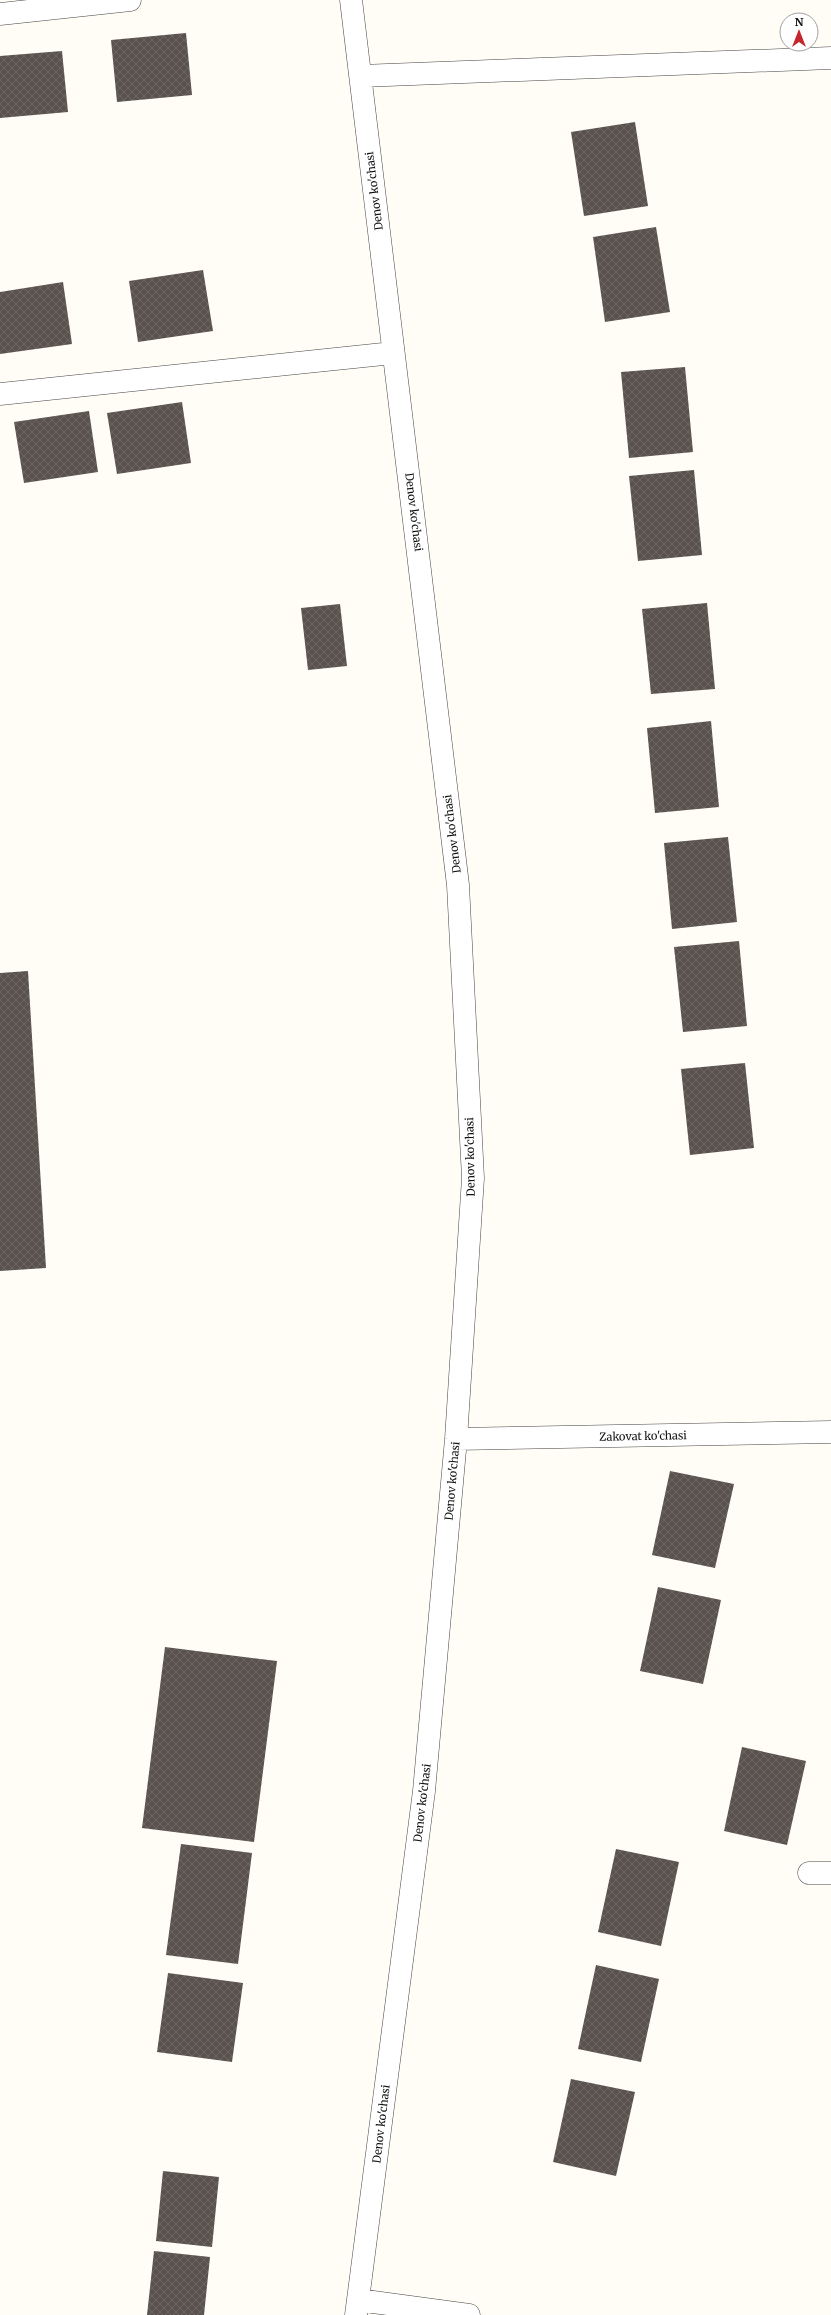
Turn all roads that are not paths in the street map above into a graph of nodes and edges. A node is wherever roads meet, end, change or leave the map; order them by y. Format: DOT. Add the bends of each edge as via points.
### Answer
graph roads {
  1 [pos="130,0"];
  2 [pos="351,0"];
  3 [pos="0,14"];
  4 [pos="831,58"];
  5 [pos="361,76"];
  6 [pos="393,353"];
  7 [pos="0,394"];
  8 [pos="831,1432"];
  9 [pos="456,1439"];
  10 [pos="809,1873"];
  11 [pos="831,1873"];
  12 [pos="357,2308"];
  13 [pos="469,2315"];
  1 -- 3 [label="street"];
  2 -- 5 [label="street, Denov ko'chasi"];
  4 -- 5 [label="street"];
  5 -- 6 [label="street, Denov ko'chasi"];
  6 -- 7 [label="street"];
  6 -- 9 [label="street, Denov ko'chasi" via="458,885 473,1178"];
  8 -- 9 [label="street, Zakovat ko'chasi"];
  9 -- 12 [label="street, Denov ko'chasi" via="424,1791"];
  10 -- 11 [label="street"];
  12 -- 13 [label="street"];
}
